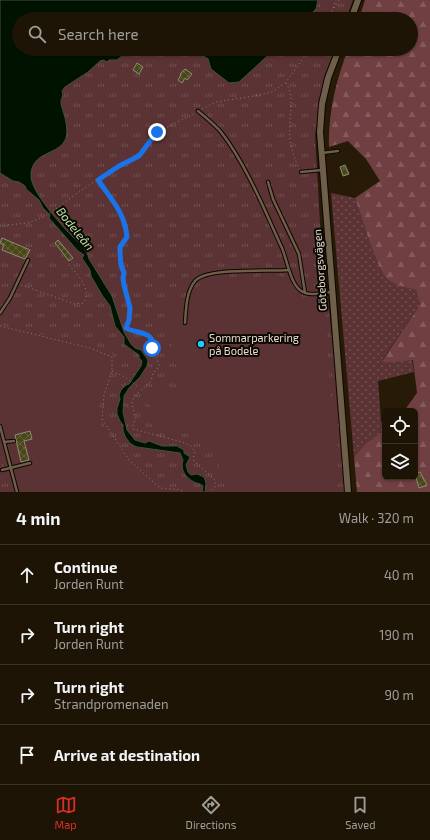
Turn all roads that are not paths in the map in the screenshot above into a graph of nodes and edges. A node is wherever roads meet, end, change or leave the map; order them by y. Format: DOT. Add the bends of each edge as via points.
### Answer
graph roads {
  1 [pos="358,0"];
  2 [pos="353,12"];
  3 [pos="336,56"];
  4 [pos="198,111"];
  5 [pos="338,152"];
  6 [pos="321,153"];
  7 [pos="323,170"];
  8 [pos="301,172"];
  9 [pos="268,182"];
  10 [pos="28,260"];
  11 [pos="289,270"];
  12 [pos="332,292"];
  13 [pos="305,293"];
  14 [pos="0,313"];
  15 [pos="185,323"];
  16 [pos="0,426"];
  17 [pos="14,441"];
  18 [pos="4,442"];
  19 [pos="30,463"];
  20 [pos="11,468"];
  21 [pos="2,470"];
  22 [pos="17,492"];
  23 [pos="348,492"];
  1 -- 2 [label="street"];
  3 -- 6 [label="street, Göteborgsvägen" via="322,104"];
  4 -- 11 [label="lane" via="220,131 243,167 282,249"];
  5 -- 6 [label="lane"];
  6 -- 7 [label="street, Göteborgsvägen"];
  7 -- 8 [label="lane"];
  7 -- 12 [label="street, Göteborgsvägen"];
  9 -- 13 [label="lane" via="273,199 299,254"];
  10 -- 14 [label="lane"];
  11 -- 13 [label="lane" via="296,286"];
  11 -- 15 [label="lane" via="224,272 200,277 194,281 190,289"];
  12 -- 13 [label="lane"];
  12 -- 23 [label="street, Göteborgsvägen"];
  16 -- 18 [label="lane"];
  17 -- 18 [label="lane"];
  18 -- 20 [label="lane"];
  19 -- 20 [label="lane"];
  20 -- 21 [label="lane"];
  20 -- 22 [label="lane"];
}
